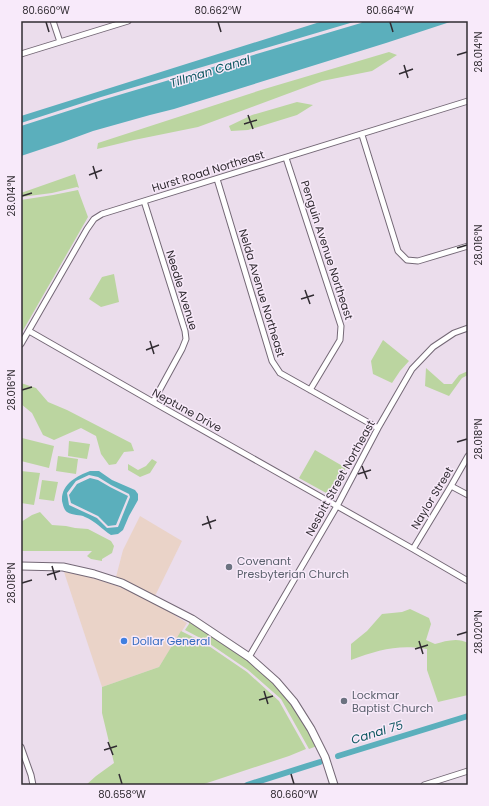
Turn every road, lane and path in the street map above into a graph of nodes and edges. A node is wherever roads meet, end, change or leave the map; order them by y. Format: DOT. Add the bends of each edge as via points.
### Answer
graph roads {
  1 [pos="54,21"];
  2 [pos="128,21"];
  3 [pos="60,42"];
  4 [pos="21,54"];
  5 [pos="468,102"];
  6 [pos="362,135"];
  7 [pos="286,158"];
  8 [pos="217,178"];
  9 [pos="144,201"];
  10 [pos="468,246"];
  11 [pos="468,328"];
  12 [pos="29,331"];
  13 [pos="21,344"];
  14 [pos="310,390"];
  15 [pos="153,402"];
  16 [pos="378,428"];
  17 [pos="468,456"];
  18 [pos="452,486"];
  19 [pos="468,495"];
  20 [pos="337,506"];
  21 [pos="413,549"];
  22 [pos="21,566"];
  23 [pos="468,581"];
  24 [pos="249,657"];
  25 [pos="21,747"];
  26 [pos="468,771"];
  27 [pos="32,785"];
  28 [pos="334,785"];
  29 [pos="424,785"];
  1 -- 3 [label="street"];
  2 -- 3 [label="street"];
  3 -- 4 [label="street"];
  5 -- 6 [label="street, Hurst Road Northeast"];
  6 -- 7 [label="street, Hurst Road Northeast"];
  6 -- 10 [label="street" via="398,251 408,260 418,261"];
  7 -- 8 [label="street, Hurst Road Northeast"];
  7 -- 14 [label="street, Penguin Avenue Northeast" via="341,326 340,340"];
  8 -- 9 [label="street, Hurst Road Northeast"];
  8 -- 14 [label="street, Nelda Avenue Northeast" via="272,361 280,373"];
  9 -- 12 [label="street, Hurst Road Northeast" via="94,219"];
  9 -- 15 [label="street, Needle Avenue" via="186,339"];
  11 -- 16 [label="street, Nesbitt Street Northeast" via="454,333 434,347 412,369"];
  12 -- 13 [label="street, Hurst Road Northeast"];
  12 -- 15 [label="street, Neptune Drive"];
  14 -- 16 [label="street, Nelda Avenue Northeast"];
  15 -- 20 [label="street, Neptune Drive"];
  16 -- 20 [label="street, Nesbitt Street Northeast"];
  17 -- 18 [label="street, Naylor Street"];
  18 -- 19 [label="street"];
  18 -- 21 [label="street, Naylor Street"];
  20 -- 21 [label="street, Neptune Drive"];
  20 -- 24 [label="street, Nesbitt Street Northeast"];
  21 -- 23 [label="street, Neptune Drive"];
  22 -- 24 [label="street" via="63,566 122,583 192,620"];
  24 -- 28 [label="street" via="276,681 294,702 325,757"];
  25 -- 27 [label="street"];
  26 -- 29 [label="street"];
}
